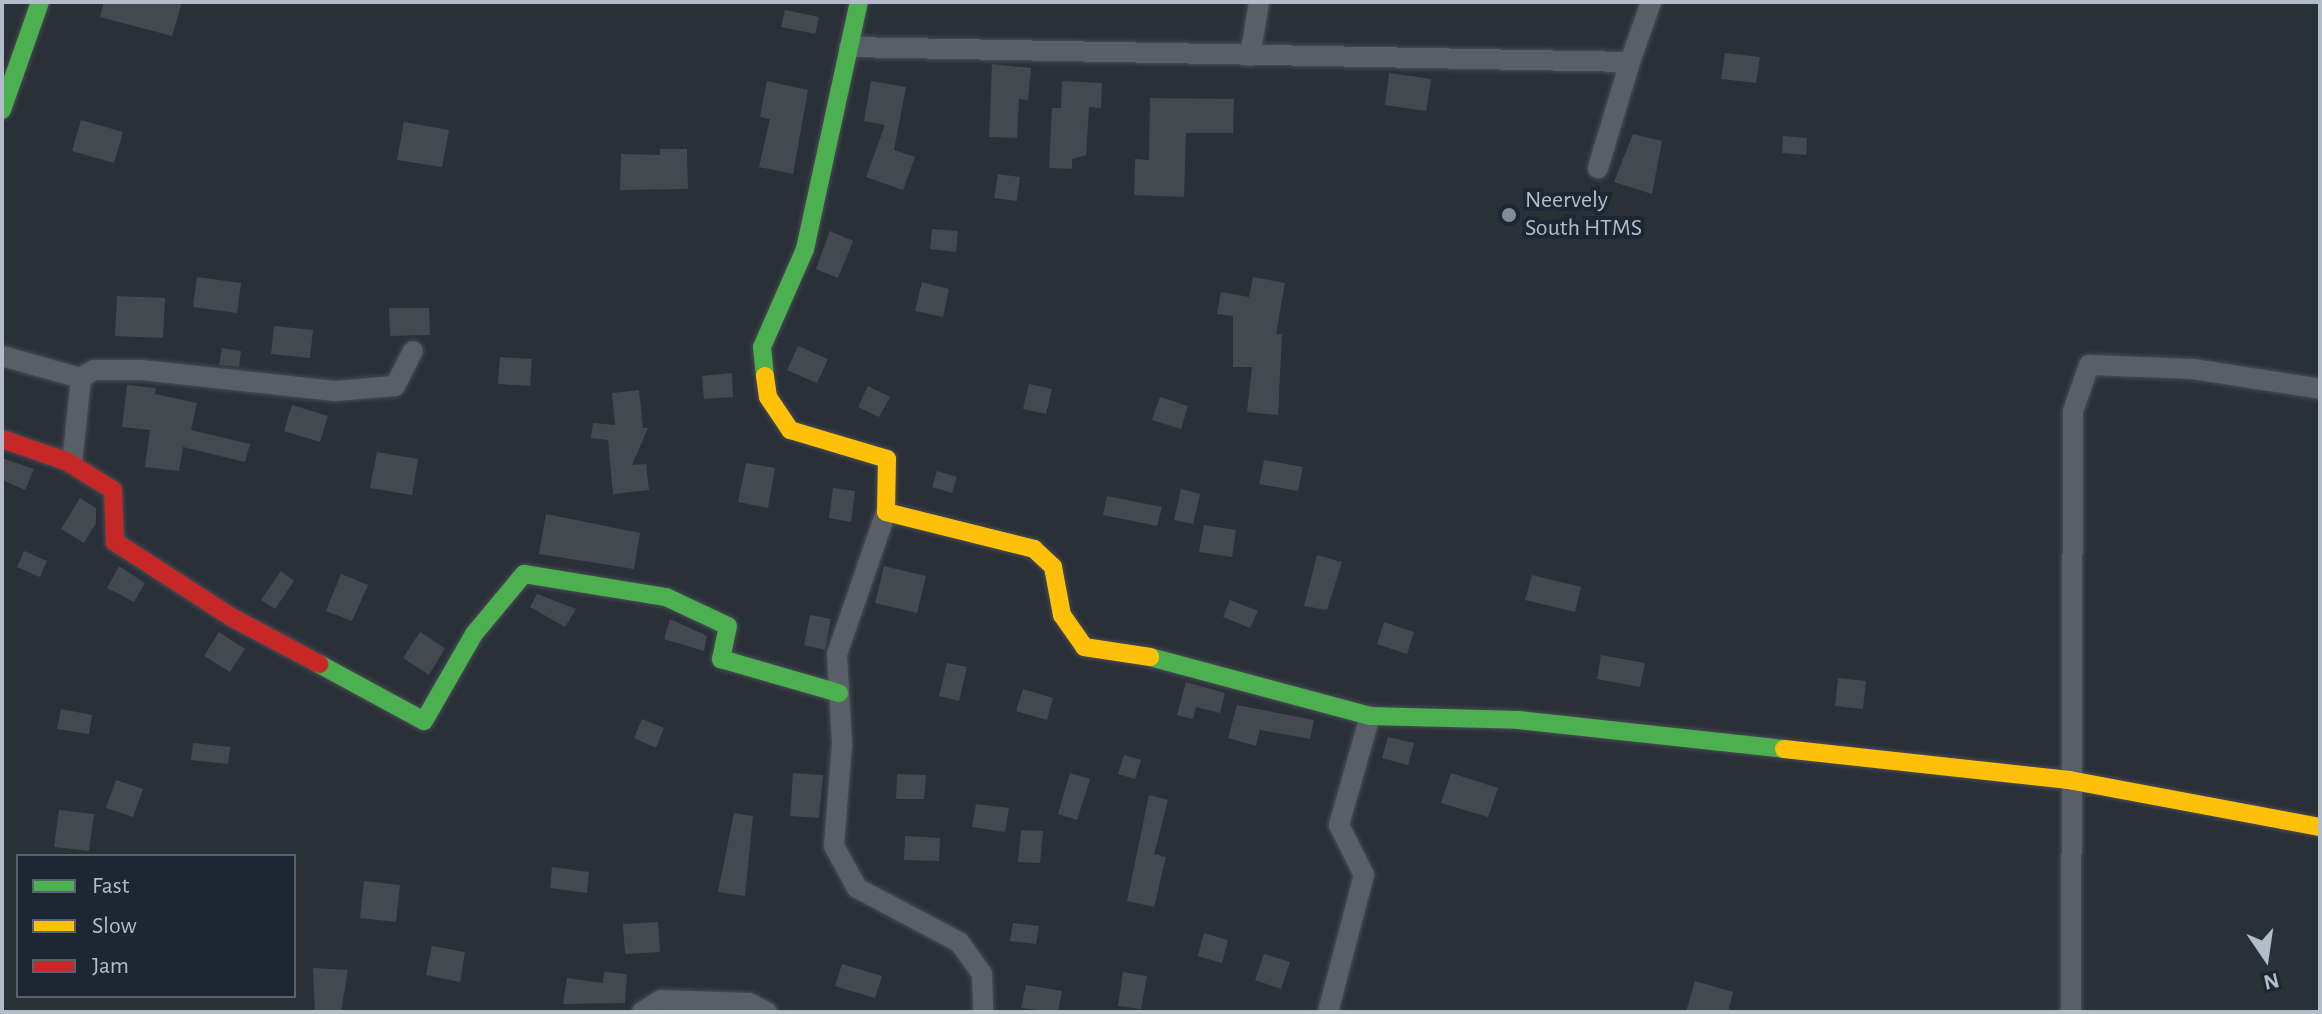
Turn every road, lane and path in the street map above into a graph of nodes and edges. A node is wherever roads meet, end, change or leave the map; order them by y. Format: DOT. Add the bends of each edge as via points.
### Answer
graph roads {
  1 [pos="40,2"];
  2 [pos="859,2"];
  3 [pos="1259,2"];
  4 [pos="1651,2"];
  5 [pos="849,47"];
  6 [pos="1250,56"];
  7 [pos="1630,62"];
  8 [pos="2,110"];
  9 [pos="1598,168"];
  10 [pos="413,351"];
  11 [pos="2,356"];
  12 [pos="81,378"];
  13 [pos="2320,389"];
  14 [pos="2,439"];
  15 [pos="72,464"];
  16 [pos="886,512"];
  17 [pos="839,693"];
  18 [pos="1370,716"];
  19 [pos="2069,780"];
  20 [pos="2320,827"];
  21 [pos="642,1012"];
  22 [pos="767,1012"];
  23 [pos="983,1012"];
  24 [pos="1328,1012"];
  25 [pos="2071,1012"];
  1 -- 8 [label="street"];
  2 -- 5 [label="street"];
  3 -- 6 [label="street"];
  4 -- 7 [label="street"];
  5 -- 6 [label="street"];
  5 -- 16 [label="street" via="805,249 762,347 768,397 790,430 887,459"];
  6 -- 7 [label="street"];
  7 -- 9 [label="street"];
  10 -- 12 [label="street" via="395,386 335,391 142,370 94,370"];
  11 -- 12 [label="street"];
  12 -- 15 [label="street"];
  13 -- 19 [label="street" via="2193,369 2089,365 2073,411"];
  14 -- 15 [label="street"];
  15 -- 17 [label="street" via="113,490 115,542 233,618 424,721 474,634 524,574 666,597 728,626 721,659"];
  16 -- 17 [label="street" via="837,654"];
  16 -- 18 [label="street" via="1034,549 1053,567 1062,615 1084,647 1178,661"];
  17 -- 23 [label="street" via="842,744 834,846 857,888 959,942 982,974"];
  18 -- 19 [label="street" via="1518,720"];
  18 -- 24 [label="street" via="1339,825 1364,875"];
  19 -- 20 [label="street"];
  19 -- 25 [label="street"];
  21 -- 22 [label="street" via="661,1000 749,1003"];
}
